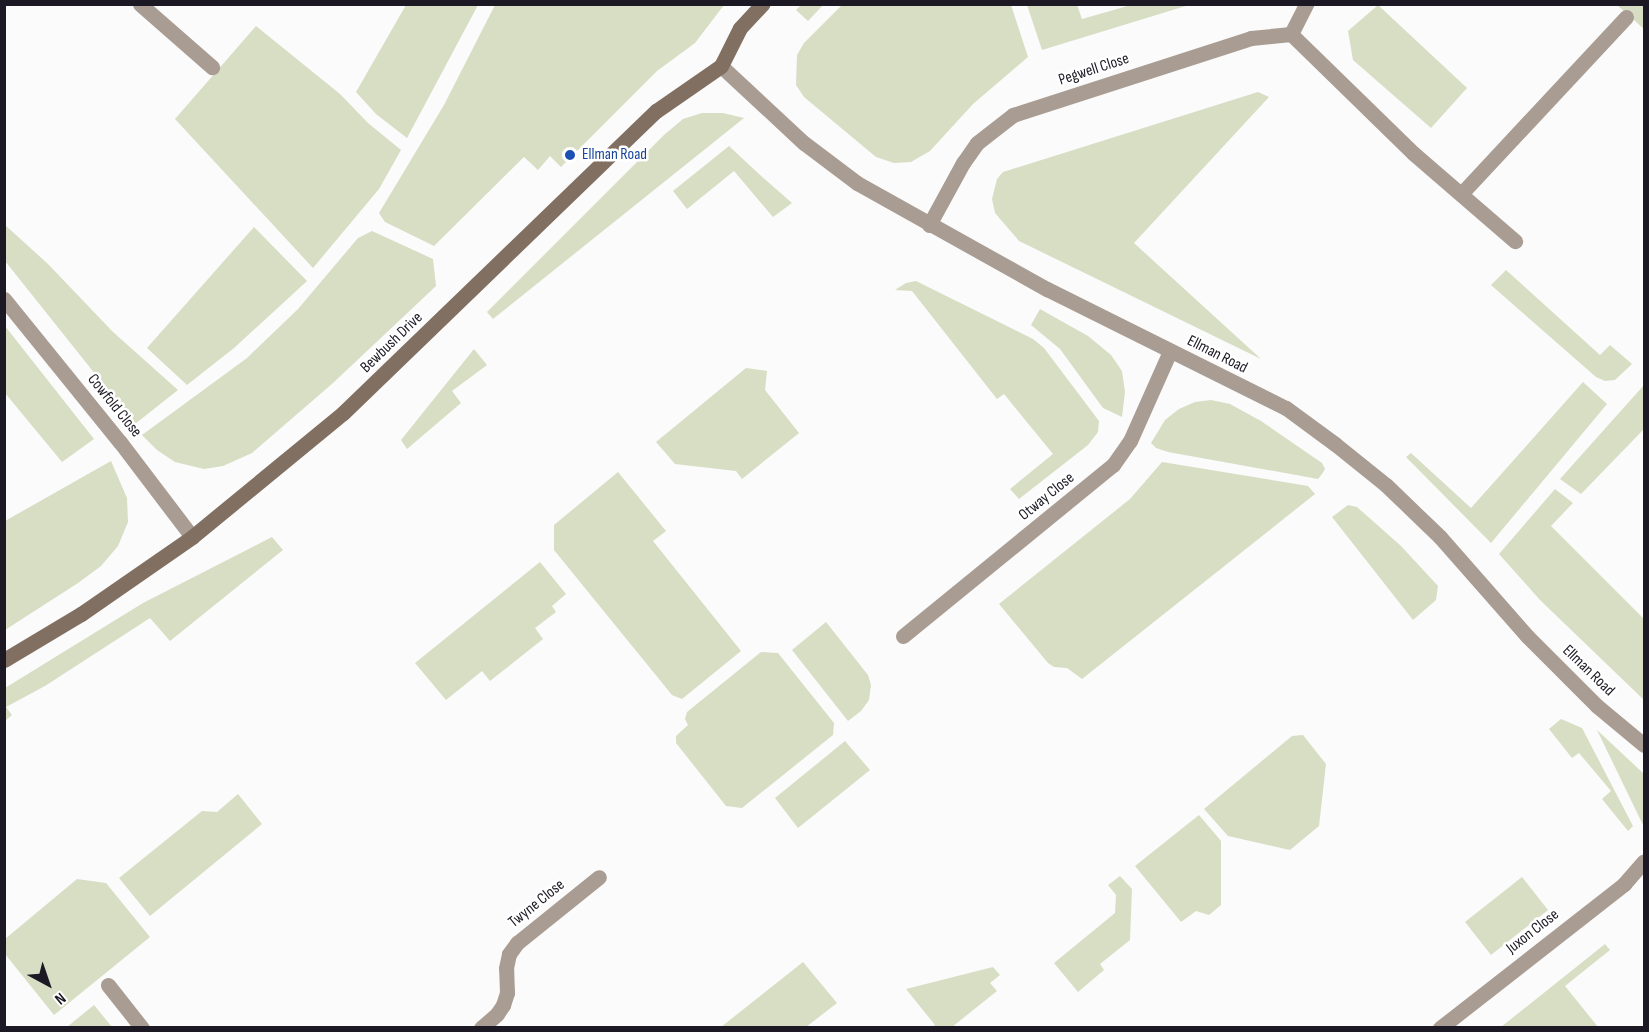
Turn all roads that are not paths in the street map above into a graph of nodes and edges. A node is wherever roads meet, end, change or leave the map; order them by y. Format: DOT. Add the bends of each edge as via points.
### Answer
graph roads {
  1 [pos="140,4"];
  2 [pos="762,4"];
  3 [pos="1306,4"];
  4 [pos="1626,16"];
  5 [pos="1291,34"];
  6 [pos="722,66"];
  7 [pos="212,67"];
  8 [pos="1461,194"];
  9 [pos="929,225"];
  10 [pos="1515,241"];
  11 [pos="4,299"];
  12 [pos="1170,351"];
  13 [pos="192,537"];
  14 [pos="903,636"];
  15 [pos="4,660"];
  16 [pos="1644,745"];
  17 [pos="1644,861"];
  18 [pos="599,876"];
  19 [pos="108,985"];
  20 [pos="142,1028"];
  21 [pos="481,1028"];
  22 [pos="1440,1028"];
  1 -- 7 [label="street"];
  2 -- 6 [label="street" via="740,28"];
  3 -- 5 [label="street"];
  4 -- 8 [label="street"];
  5 -- 8 [label="street" via="1413,153"];
  5 -- 9 [label="street, Pegwell Close" via="1251,38 1013,115 977,143"];
  6 -- 9 [label="street, Ellman Road" via="804,143 857,183"];
  6 -- 13 [label="street, Bewbush Drive" via="656,111 381,379 288,461"];
  8 -- 10 [label="street"];
  9 -- 12 [label="street, Ellman Road"];
  11 -- 13 [label="street, Cowfold Close"];
  12 -- 14 [label="street, Otway Close" via="1130,441 1113,465"];
  12 -- 16 [label="street, Ellman Road" via="1286,408 1386,485 1440,537 1527,636 1597,706"];
  13 -- 15 [label="street, Bewbush Drive" via="81,614"];
  17 -- 22 [label="street, Juxon Close" via="1624,884"];
  18 -- 21 [label="street, Twyne Close" via="517,943 509,954 503,1005"];
  19 -- 20 [label="street"];
}
